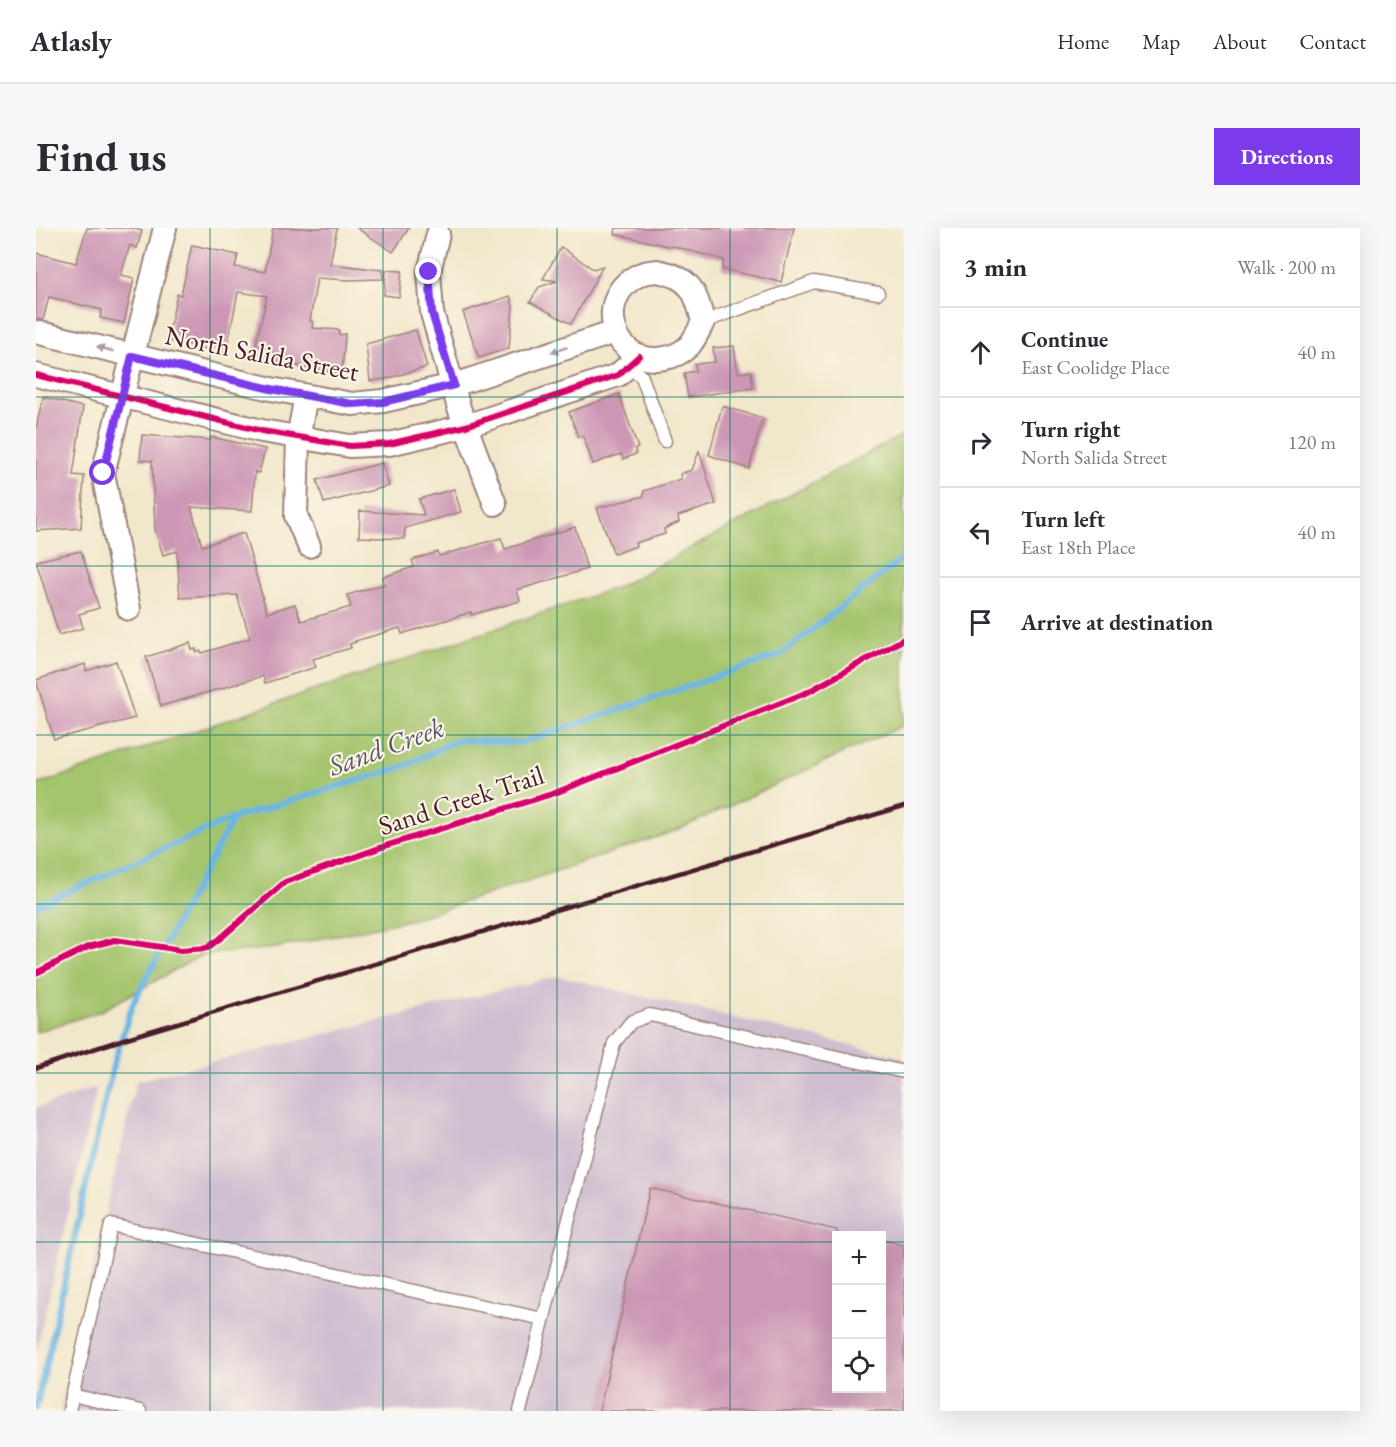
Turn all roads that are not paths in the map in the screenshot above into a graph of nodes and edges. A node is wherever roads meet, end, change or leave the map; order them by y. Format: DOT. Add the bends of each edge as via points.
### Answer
graph roads {
  1 [pos="165,228"];
  2 [pos="438,234"];
  3 [pos="878,293"];
  4 [pos="703,322"];
  5 [pos="36,332"];
  6 [pos="615,332"];
  7 [pos="132,356"];
  8 [pos="633,361"];
  9 [pos="36,375"];
  10 [pos="454,385"];
  11 [pos="306,396"];
  12 [pos="122,397"];
  13 [pos="466,426"];
  14 [pos="298,438"];
  15 [pos="665,441"];
  16 [pos="495,504"];
  17 [pos="309,546"];
  18 [pos="129,609"];
  19 [pos="904,1072"];
  20 [pos="543,1319"];
  21 [pos="72,1395"];
  22 [pos="69,1411"];
  23 [pos="140,1411"];
  24 [pos="520,1411"];
  1 -- 7 [label="street"];
  2 -- 10 [label="street" via="429,272 432,313"];
  3 -- 4 [label="lane" via="814,282"];
  4 -- 6 [label="street" via="698,299 688,284 674,274 657,271 640,274 626,283 615,298"];
  4 -- 8 [label="street" via="687,347 673,357"];
  7 -- 5 [label="street, North Salida Street, one-way"];
  6 -- 8 [label="street"];
  6 -- 10 [label="street, North Salida Street, one-way"];
  7 -- 11 [label="street, North Salida Street"];
  7 -- 12 [label="street"];
  8 -- 13 [label="street" via="618,375"];
  8 -- 15 [label="lane"];
  9 -- 12 [label="street"];
  10 -- 11 [label="street, North Salida Street" via="383,402 352,404"];
  10 -- 13 [label="street"];
  11 -- 14 [label="street"];
  12 -- 14 [label="street"];
  12 -- 18 [label="street" via="103,473"];
  13 -- 14 [label="street" via="389,444 350,446"];
  13 -- 16 [label="street"];
  14 -- 17 [label="street" via="296,516"];
  19 -- 20 [label="lane" via="650,1015 631,1022 614,1043"];
  20 -- 21 [label="lane" via="111,1225"];
  20 -- 24 [label="lane"];
  21 -- 22 [label="lane"];
  21 -- 23 [label="lane"];
}
